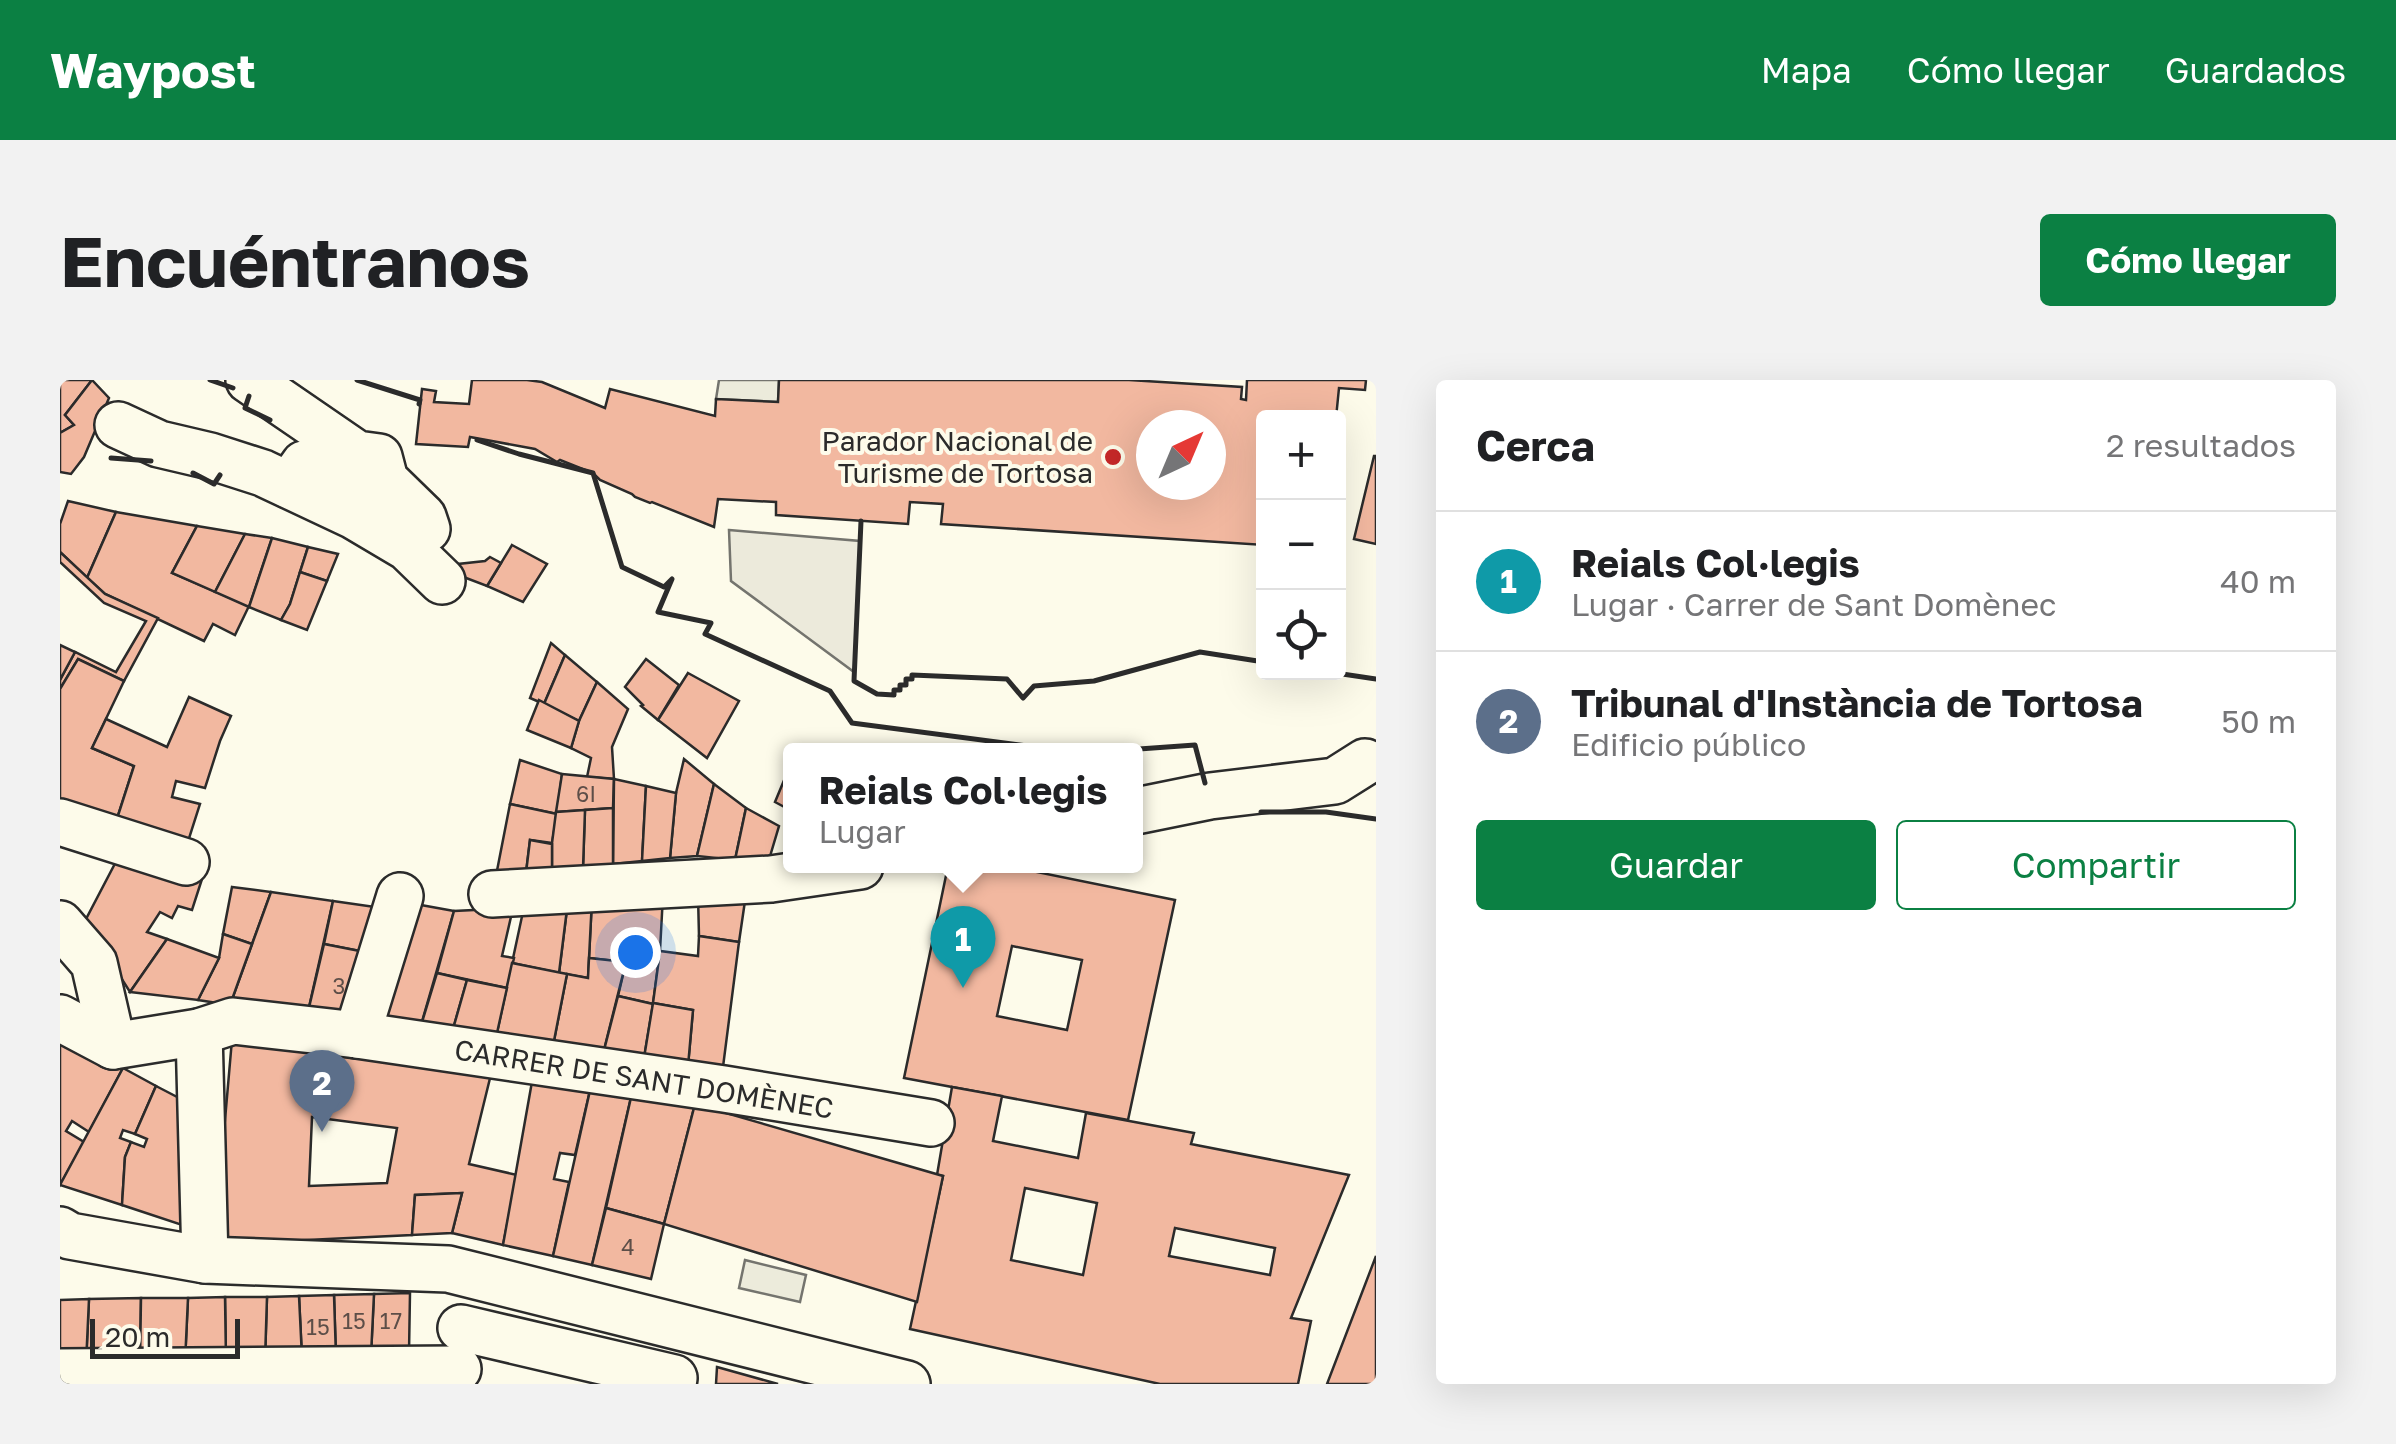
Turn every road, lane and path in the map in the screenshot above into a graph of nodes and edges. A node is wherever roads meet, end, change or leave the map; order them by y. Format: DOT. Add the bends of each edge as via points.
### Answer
graph roads {
  1 [pos="249,380"];
  2 [pos="118,426"];
  3 [pos="289,485"];
  4 [pos="442,581"];
  5 [pos="1365,762"];
  6 [pos="1143,810"];
  7 [pos="60,822"];
  8 [pos="186,862"];
  9 [pos="806,873"];
  10 [pos="492,894"];
  11 [pos="400,896"];
  12 [pos="60,924"];
  13 [pos="60,1018"];
  14 [pos="198,1032"];
  15 [pos="357,1035"];
  16 [pos="113,1046"];
  17 [pos="931,1123"];
  18 [pos="63,1240"];
  19 [pos="205,1260"];
  20 [pos="448,1268"];
  21 [pos="689,1329"];
  22 [pos="459,1361"];
  23 [pos="60,1372"];
  24 [pos="674,1381"];
  25 [pos="522,1384"];
  26 [pos="621,1384"];
  27 [pos="907,1384"];
  1 -- 3 [label="street" via="357,454 379,457 385,480 428,529 304,464"];
  2 -- 3 [label="street"];
  3 -- 4 [label="street" via="408,548"];
  5 -- 6 [label="street" via="1335,781"];
  7 -- 8 [label="street"];
  9 -- 10 [label="street"];
  11 -- 15 [label="street"];
  12 -- 16 [label="street" via="94,962"];
  13 -- 16 [label="street"];
  14 -- 15 [label="street, CARRER DE SANT DOMÈNEC" via="233,1021"];
  14 -- 16 [label="street, CARRER DE SANT DOMÈNEC"];
  14 -- 19 [label="street"];
  15 -- 17 [label="street, CARRER DE SANT DOMÈNEC"];
  18 -- 19 [label="street"];
  19 -- 20 [label="street"];
  20 -- 21 [label="street"];
  20 -- 22 [label="street"];
  21 -- 24 [label="street"];
  21 -- 27 [label="street"];
  22 -- 23 [label="street"];
  22 -- 24 [label="street"];
  25 -- 26 [label="street" via="523,1370"];
}
